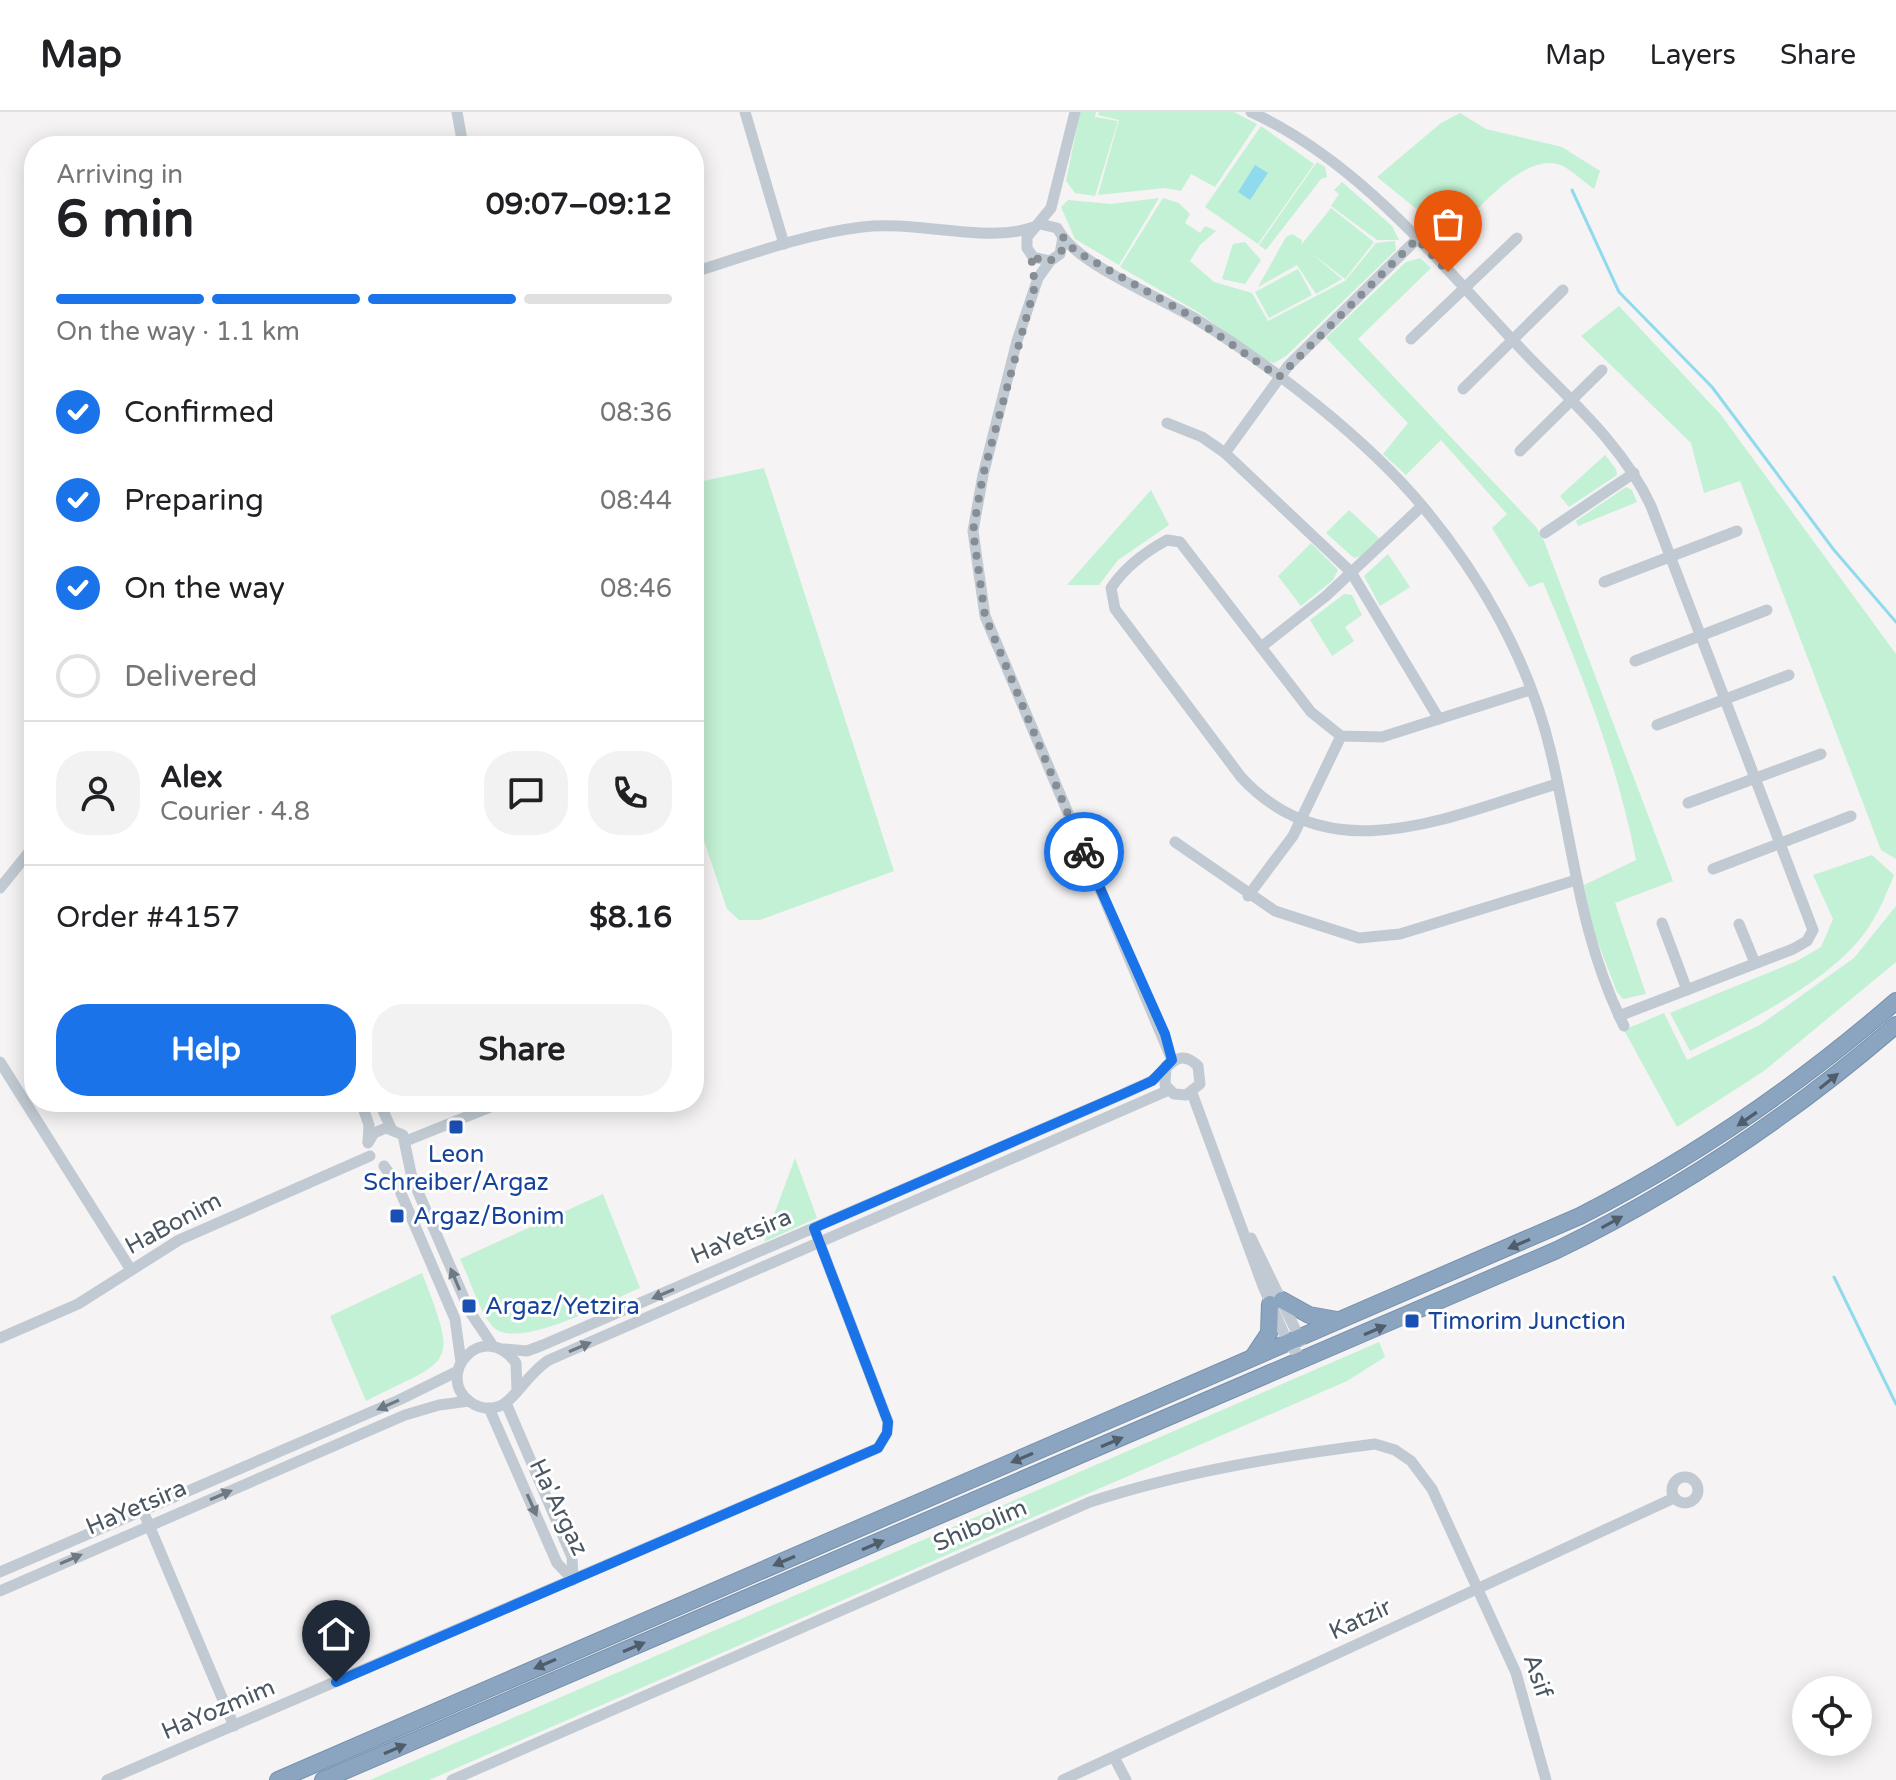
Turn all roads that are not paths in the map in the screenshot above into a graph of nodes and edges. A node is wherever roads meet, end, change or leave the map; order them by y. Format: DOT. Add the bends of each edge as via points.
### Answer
graph roads {
  1 [pos="457,112"];
  2 [pos="745,112"];
  3 [pos="1075,112"];
  4 [pos="1251,112"];
  5 [pos="461,136"];
  6 [pos="1055,196"];
  7 [pos="1037,225"];
  8 [pos="1061,234"];
  9 [pos="1004,235"];
  10 [pos="1517,238"];
  11 [pos="1417,239"];
  12 [pos="784,244"];
  13 [pos="1030,253"];
  14 [pos="1082,256"];
  15 [pos="1053,260"];
  16 [pos="704,269"];
  17 [pos="1035,286"];
  18 [pos="1464,289"];
  19 [pos="1563,290"];
  20 [pos="1411,339"];
  21 [pos="1512,340"];
  22 [pos="1602,370"];
  23 [pos="1279,377"];
  24 [pos="1463,389"];
  25 [pos="1571,401"];
  26 [pos="1167,423"];
  27 [pos="1520,451"];
  28 [pos="1225,453"];
  29 [pos="1634,473"];
  30 [pos="1422,506"];
  31 [pos="1737,531"];
  32 [pos="1545,533"];
  33 [pos="1670,557"];
  34 [pos="1351,572"];
  35 [pos="1604,582"];
  36 [pos="1767,610"];
  37 [pos="1701,636"];
  38 [pos="1261,647"];
  39 [pos="1635,661"];
  40 [pos="1789,675"];
  41 [pos="1530,690"];
  42 [pos="1725,699"];
  43 [pos="1439,719"];
  44 [pos="1657,725"];
  45 [pos="1341,736"];
  46 [pos="1821,754"];
  47 [pos="1756,778"];
  48 [pos="1557,784"];
  49 [pos="1688,803"];
  50 [pos="1851,816"];
  51 [pos="1302,818"];
  52 [pos="1175,842"];
  53 [pos="1780,843"];
  54 [pos="24,858"];
  55 [pos="1713,869"];
  56 [pos="1576,880"];
  57 [pos="0,888"];
  58 [pos="1248,896"];
  59 [pos="1662,923"];
  60 [pos="1739,924"];
  61 [pos="1755,963"];
  62 [pos="1687,990"];
  63 [pos="1896,1001"];
  64 [pos="1896,1025"];
  65 [pos="1174,1061"];
  66 [pos="0,1062"];
  67 [pos="1169,1090"];
  68 [pos="1192,1093"];
  69 [pos="24,1100"];
  70 [pos="31,1112"];
  71 [pos="364,1112"];
  72 [pos="384,1112"];
  73 [pos="481,1112"];
  74 [pos="391,1128"];
  75 [pos="368,1143"];
  76 [pos="406,1147"];
  77 [pos="370,1156"];
  78 [pos="384,1166"];
  79 [pos="814,1228"];
  80 [pos="820,1243"];
  81 [pos="131,1270"];
  82 [pos="1276,1302"];
  83 [pos="1342,1320"];
  84 [pos="0,1338"];
  85 [pos="1294,1340"];
  86 [pos="498,1348"];
  87 [pos="1248,1360"];
  88 [pos="1303,1360"];
  89 [pos="460,1366"];
  90 [pos="517,1390"];
  91 [pos="469,1401"];
  92 [pos="506,1403"];
  93 [pos="489,1408"];
  94 [pos="1674,1498"];
  95 [pos="143,1511"];
  96 [pos="149,1526"];
  97 [pos="0,1572"];
  98 [pos="573,1580"];
  99 [pos="1479,1588"];
  100 [pos="0,1591"];
  101 [pos="234,1726"];
  102 [pos="1115,1759"];
  103 [pos="107,1780"];
  104 [pos="278,1780"];
  105 [pos="323,1780"];
  106 [pos="452,1780"];
  107 [pos="1063,1780"];
  108 [pos="1126,1780"];
  109 [pos="1546,1780"];
  1 -- 5 [label="street"];
  2 -- 12 [label="street"];
  3 -- 6 [label="street"];
  4 -- 11 [label="street" via="1324,157"];
  6 -- 7 [label="street"];
  6 -- 8 [label="street"];
  7 -- 8 [label="street"];
  7 -- 9 [label="street"];
  7 -- 13 [label="street" via="1027,237"];
  8 -- 14 [label="street"];
  8 -- 15 [label="street" via="1063,249"];
  9 -- 12 [label="street" via="922,225 863,227"];
  9 -- 13 [label="street"];
  10 -- 18 [label="street"];
  11 -- 18 [label="street"];
  11 -- 23 [label="street"];
  12 -- 16 [label="street"];
  13 -- 15 [label="street" via="1038,260"];
  13 -- 17 [label="street"];
  14 -- 15 [label="street"];
  14 -- 23 [label="street" via="1189,315"];
  15 -- 17 [label="street"];
  17 -- 65 [label="street" via="983,475 973,531 985,616"];
  18 -- 20 [label="street"];
  18 -- 21 [label="street"];
  19 -- 21 [label="street"];
  21 -- 24 [label="street"];
  21 -- 25 [label="street"];
  22 -- 25 [label="street"];
  23 -- 28 [label="street"];
  23 -- 30 [label="street"];
  25 -- 27 [label="street"];
  25 -- 29 [label="street"];
  26 -- 28 [label="street"];
  28 -- 34 [label="street"];
  29 -- 32 [label="street"];
  29 -- 33 [label="street"];
  30 -- 34 [label="street"];
  30 -- 41 [label="street" via="1491,606"];
  31 -- 33 [label="street"];
  33 -- 35 [label="street"];
  33 -- 37 [label="street"];
  34 -- 38 [label="street"];
  34 -- 43 [label="street"];
  36 -- 37 [label="street"];
  37 -- 39 [label="street"];
  37 -- 42 [label="street"];
  38 -- 45 [label="street" via="1311,712"];
  38 -- 51 [label="street" via="1174,539 1132,564 1111,588 1115,609 1241,777 1264,798"];
  40 -- 42 [label="street"];
  41 -- 43 [label="street"];
  41 -- 48 [label="street"];
  42 -- 44 [label="street"];
  42 -- 47 [label="street"];
  43 -- 45 [label="street" via="1382,737"];
  45 -- 51 [label="street"];
  46 -- 47 [label="street"];
  47 -- 49 [label="street"];
  47 -- 53 [label="street"];
  48 -- 51 [label="street" via="1393,831 1357,833"];
  48 -- 56 [label="street"];
  50 -- 53 [label="street"];
  51 -- 58 [label="street"];
  52 -- 58 [label="street"];
  53 -- 55 [label="street"];
  53 -- 61 [label="street" via="1813,930 1802,945"];
  54 -- 57 [label="street"];
  56 -- 58 [label="street" via="1374,939 1294,919"];
  56 -- 62 [label="street" via="1588,937 1622,1021"];
  59 -- 62 [label="street"];
  60 -- 61 [label="street"];
  61 -- 62 [label="street"];
  63 -- 83 [label="highway, one-way" via="1773,1100 1679,1163 1568,1222"];
  88 -- 64 [label="highway, one-way" via="1516,1269 1659,1197 1766,1128"];
  65 -- 67 [label="street" via="1163,1079"];
  65 -- 68 [label="street" via="1194,1062 1200,1072 1200,1084"];
  65 -- 79 [label="street, HaYetsira" via="1152,1081"];
  66 -- 69 [label="street"];
  67 -- 68 [label="street"];
  67 -- 80 [label="street, HaYetsira"];
  68 -- 82 [label="street"];
  70 -- 81 [label="street"];
  71 -- 75 [label="street"];
  72 -- 74 [label="street"];
  73 -- 76 [label="street"];
  74 -- 75 [label="street" via="374,1133"];
  74 -- 76 [label="street"];
  75 -- 77 [label="street"];
  76 -- 78 [label="street" via="400,1162"];
  86 -- 76 [label="street, one-way" via="470,1312 412,1178"];
  77 -- 78 [label="street"];
  77 -- 81 [label="street, HaBonim" via="179,1240"];
  78 -- 89 [label="street" via="397,1184 455,1319"];
  79 -- 80 [label="street, HaYozmim"];
  79 -- 86 [label="street, HaYetsira, one-way" via="543,1345 527,1351"];
  90 -- 80 [label="street, HaYetsira, one-way" via="525,1377 549,1360"];
  80 -- 98 [label="street, HaYozmim" via="888,1422 878,1448"];
  81 -- 84 [label="street, HaBonim" via="78,1304"];
  82 -- 83 [label="highway" via="1312,1316"];
  82 -- 85 [label="street"];
  82 -- 87 [label="highway" via="1266,1338"];
  83 -- 85 [label="highway"];
  85 -- 87 [label="highway"];
  85 -- 88 [label="street"];
  86 -- 89 [label="street" via="475,1349"];
  86 -- 90 [label="street" via="519,1371"];
  87 -- 104 [label="highway, one-way"];
  105 -- 88 [label="highway, one-way"];
  89 -- 91 [label="street" via="459,1387"];
  89 -- 95 [label="street, HaYetsira, one-way" via="399,1400"];
  90 -- 92 [label="street"];
  91 -- 93 [label="street"];
  96 -- 91 [label="street, HaYetsira, one-way" via="405,1415"];
  92 -- 93 [label="street"];
  92 -- 98 [label="street, Ha'Argaz" via="572,1557"];
  93 -- 98 [label="street, Ha'Argaz, one-way" via="557,1563"];
  94 -- 99 [label="street, Katzir"];
  95 -- 96 [label="street"];
  95 -- 97 [label="street, HaYetsira"];
  100 -- 96 [label="street, HaYetsira, one-way"];
  96 -- 101 [label="street"];
  98 -- 101 [label="street, HaYozmim"];
  99 -- 102 [label="street, Katzir"];
  99 -- 106 [label="street, Shibolim" via="1423,1473 1395,1450 1375,1444 1211,1471 1090,1502"];
  99 -- 109 [label="street, Asif" via="1516,1673"];
  101 -- 103 [label="street, HaYozmim"];
  102 -- 107 [label="street, Katzir"];
  102 -- 108 [label="street"];
}
